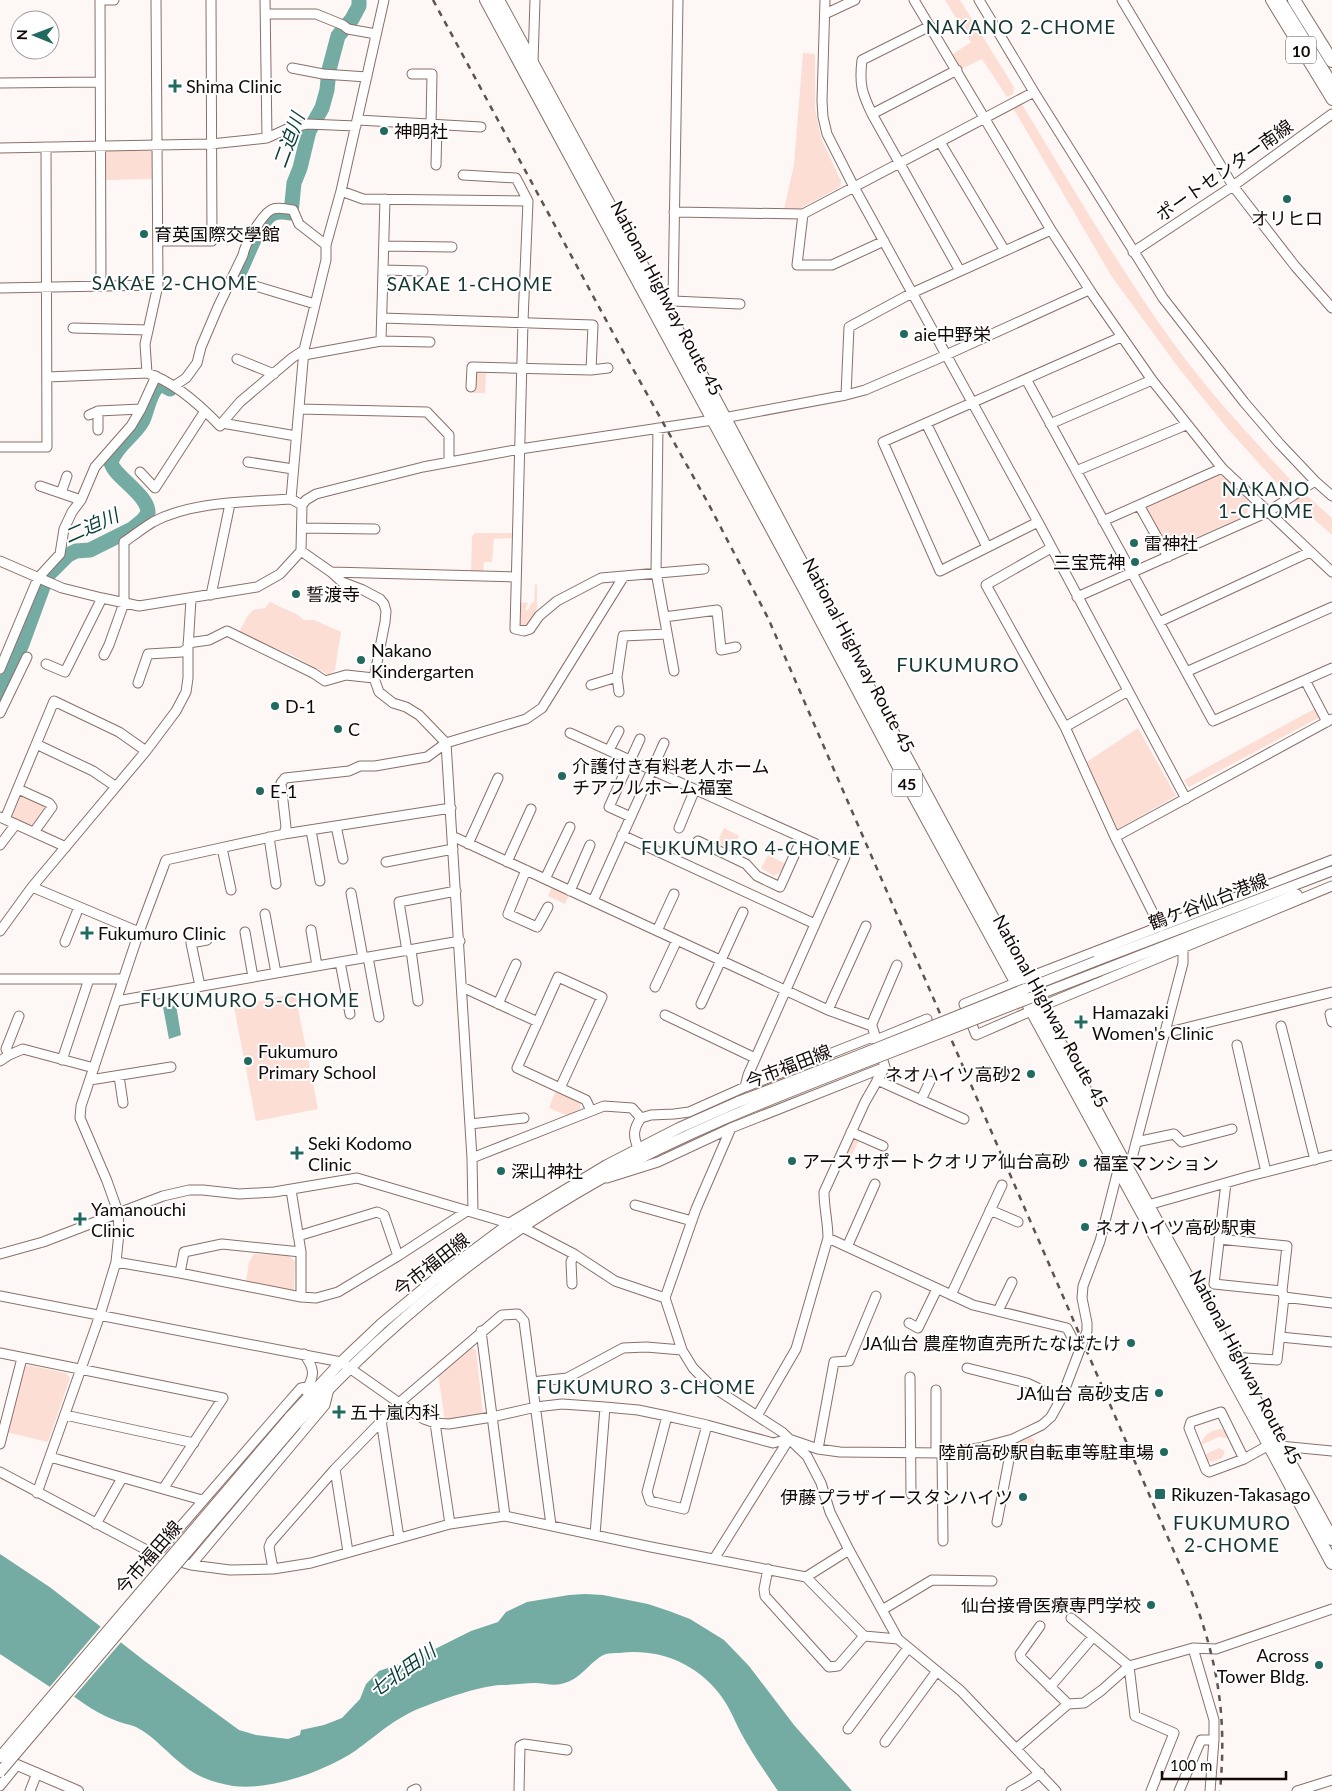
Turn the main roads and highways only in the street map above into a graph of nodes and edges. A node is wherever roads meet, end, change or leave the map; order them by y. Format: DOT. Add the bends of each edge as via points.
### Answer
graph roads {
  1 [pos="486,0"];
  2 [pos="498,0"];
  3 [pos="1271,0"];
  4 [pos="1279,0"];
  5 [pos="1295,0"];
  6 [pos="1332,54"];
  7 [pos="1332,61"];
  8 [pos="1332,85"];
  9 [pos="1332,100"];
  10 [pos="719,419"];
  11 [pos="1028,995"];
  12 [pos="857,1061"];
  13 [pos="1122,1167"];
  14 [pos="346,1365"];
  15 [pos="293,1421"];
  16 [pos="1274,1446"];
  17 [pos="1332,1539"];
  18 [pos="1332,1563"];
  19 [pos="0,1758"];
  20 [pos="0,1772"];
  21 [pos="78,1791"];
  1 -- 10 [label="highway, National Highway Route 45 / 45"];
  2 -- 10 [label="highway, National Highway Route 45 / 45"];
  3 -- 9 [label="main road, 10"];
  4 -- 8 [label="highway"];
  5 -- 6 [label="main road, 10"];
  5 -- 7 [label="highway"];
  10 -- 11 [label="highway, National Highway Route 45 / 45" via="910,788"];
  11 -- 12 [label="main road, 今市福田線, bridge"];
  11 -- 13 [label="highway, National Highway Route 45 / 45"];
  12 -- 14 [label="main road, 今市福田線" via="679,1139 598,1181 522,1227"];
  12 -- 14 [label="main road, 今市福田線" via="738,1102 679,1128 638,1148 509,1224 381,1324"];
  13 -- 16 [label="highway, National Highway Route 45 / 45"];
  13 -- 16 [label="highway, National Highway Route 45 / 45" via="1148,1206 1231,1357"];
  14 -- 15 [label="main road, 今市福田線" via="329,1389"];
  14 -- 15 [label="main road, 今市福田線" via="297,1409"];
  15 -- 19 [label="main road, 今市福田線, bridge" via="151,1578"];
  15 -- 20 [label="main road, 今市福田線, bridge"];
  16 -- 17 [label="highway, National Highway Route 45 / 45"];
  16 -- 18 [label="highway, National Highway Route 45 / 45"];
  19 -- 21 [label="main road, 今市福田線"];
}
